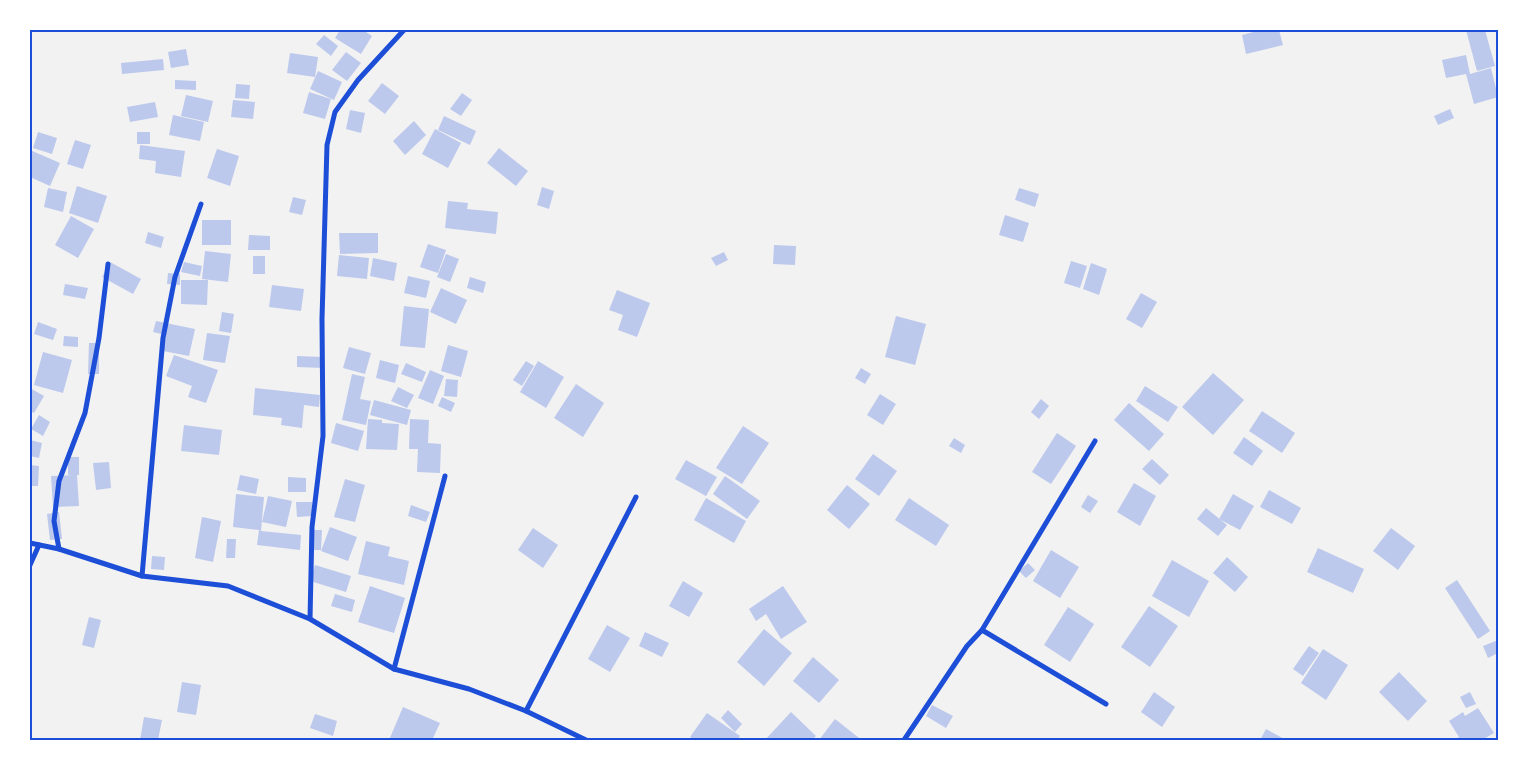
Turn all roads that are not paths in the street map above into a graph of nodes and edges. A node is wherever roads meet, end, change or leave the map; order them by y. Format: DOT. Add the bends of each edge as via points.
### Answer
graph roads {
  1 [pos="404,30"];
  2 [pos="201,204"];
  3 [pos="108,264"];
  4 [pos="1095,441"];
  5 [pos="446,476"];
  6 [pos="636,498"];
  7 [pos="30,543"];
  8 [pos="39,545"];
  9 [pos="59,549"];
  10 [pos="30,565"];
  11 [pos="142,576"];
  12 [pos="310,619"];
  13 [pos="982,630"];
  14 [pos="394,669"];
  15 [pos="1106,704"];
  16 [pos="526,711"];
  17 [pos="586,740"];
  18 [pos="904,740"];
  1 -- 12 [label="street" via="358,80 335,112 326,145 323,436 312,527"];
  2 -- 11 [label="street" via="175,277 163,338"];
  3 -- 9 [label="street" via="85,413 59,481 54,521"];
  4 -- 13 [label="street"];
  5 -- 14 [label="street"];
  6 -- 16 [label="street"];
  7 -- 8 [label="street"];
  8 -- 9 [label="street"];
  8 -- 10 [label="street"];
  9 -- 11 [label="street"];
  11 -- 12 [label="street" via="228,586"];
  12 -- 14 [label="street"];
  13 -- 15 [label="street"];
  13 -- 18 [label="street" via="966,646"];
  14 -- 16 [label="street" via="469,689"];
  16 -- 17 [label="street"];
}
